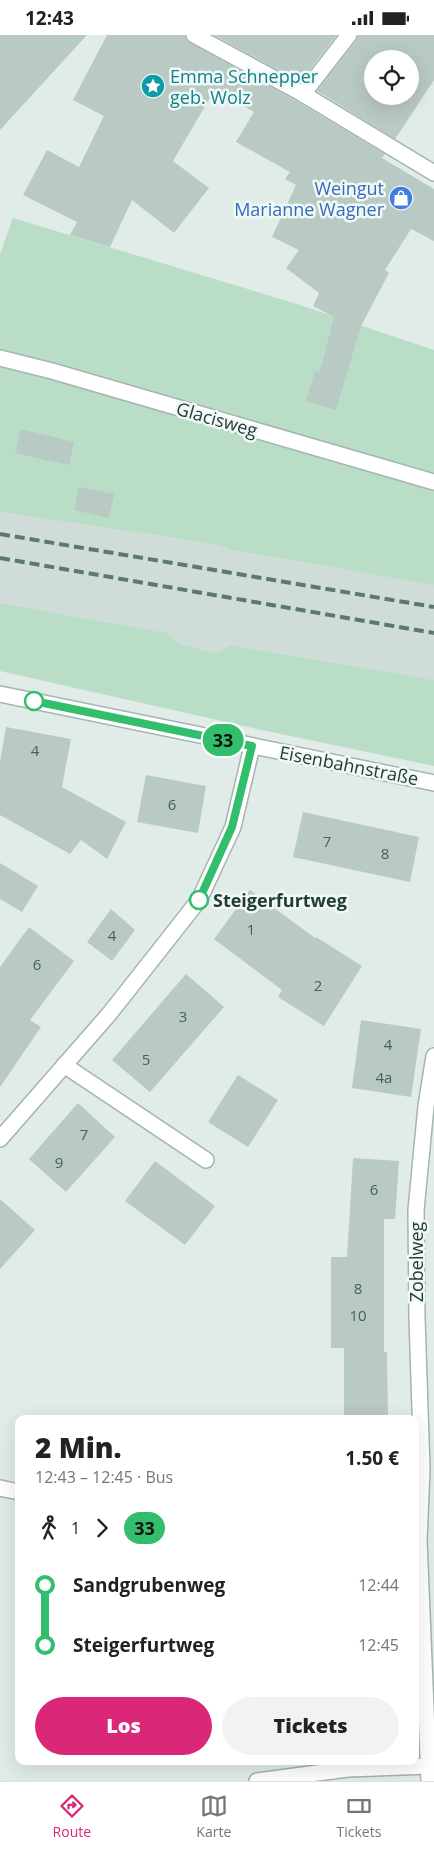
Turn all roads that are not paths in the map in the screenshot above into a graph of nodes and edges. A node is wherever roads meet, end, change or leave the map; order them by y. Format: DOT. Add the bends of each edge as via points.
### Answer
graph roads {
  1 [pos="194,35"];
  2 [pos="349,35"];
  3 [pos="303,94"];
  4 [pos="434,173"];
  5 [pos="0,358"];
  6 [pos="434,482"];
  7 [pos="0,694"];
  8 [pos="252,746"];
  9 [pos="434,783"];
  10 [pos="434,1056"];
  11 [pos="64,1065"];
  12 [pos="430,1107"];
  13 [pos="0,1139"];
  14 [pos="206,1160"];
  15 [pos="428,1469"];
  16 [pos="0,1488"];
  17 [pos="15,1491"];
  18 [pos="419,1528"];
  19 [pos="419,1578"];
  20 [pos="429,1766"];
  21 [pos="257,1781"];
  22 [pos="429,1781"];
  1 -- 3 [label="street"];
  2 -- 3 [label="street"];
  3 -- 4 [label="street"];
  5 -- 6 [label="street, Glacisweg"];
  7 -- 8 [label="street, Eisenbahnstraße"];
  8 -- 9 [label="street, Eisenbahnstraße"];
  8 -- 11 [label="street" via="232,827 199,900 110,1013"];
  10 -- 12 [label="street, Zobelweg"];
  11 -- 13 [label="street"];
  11 -- 14 [label="street"];
  12 -- 15 [label="street, Zobelweg" via="416,1210 417,1318"];
  15 -- 18 [label="street, Zobelweg"];
  16 -- 17 [label="street"];
  19 -- 20 [label="street, Zobelweg"];
  20 -- 21 [label="street" via="348,1769"];
  20 -- 22 [label="street, Zobelweg"];
}
